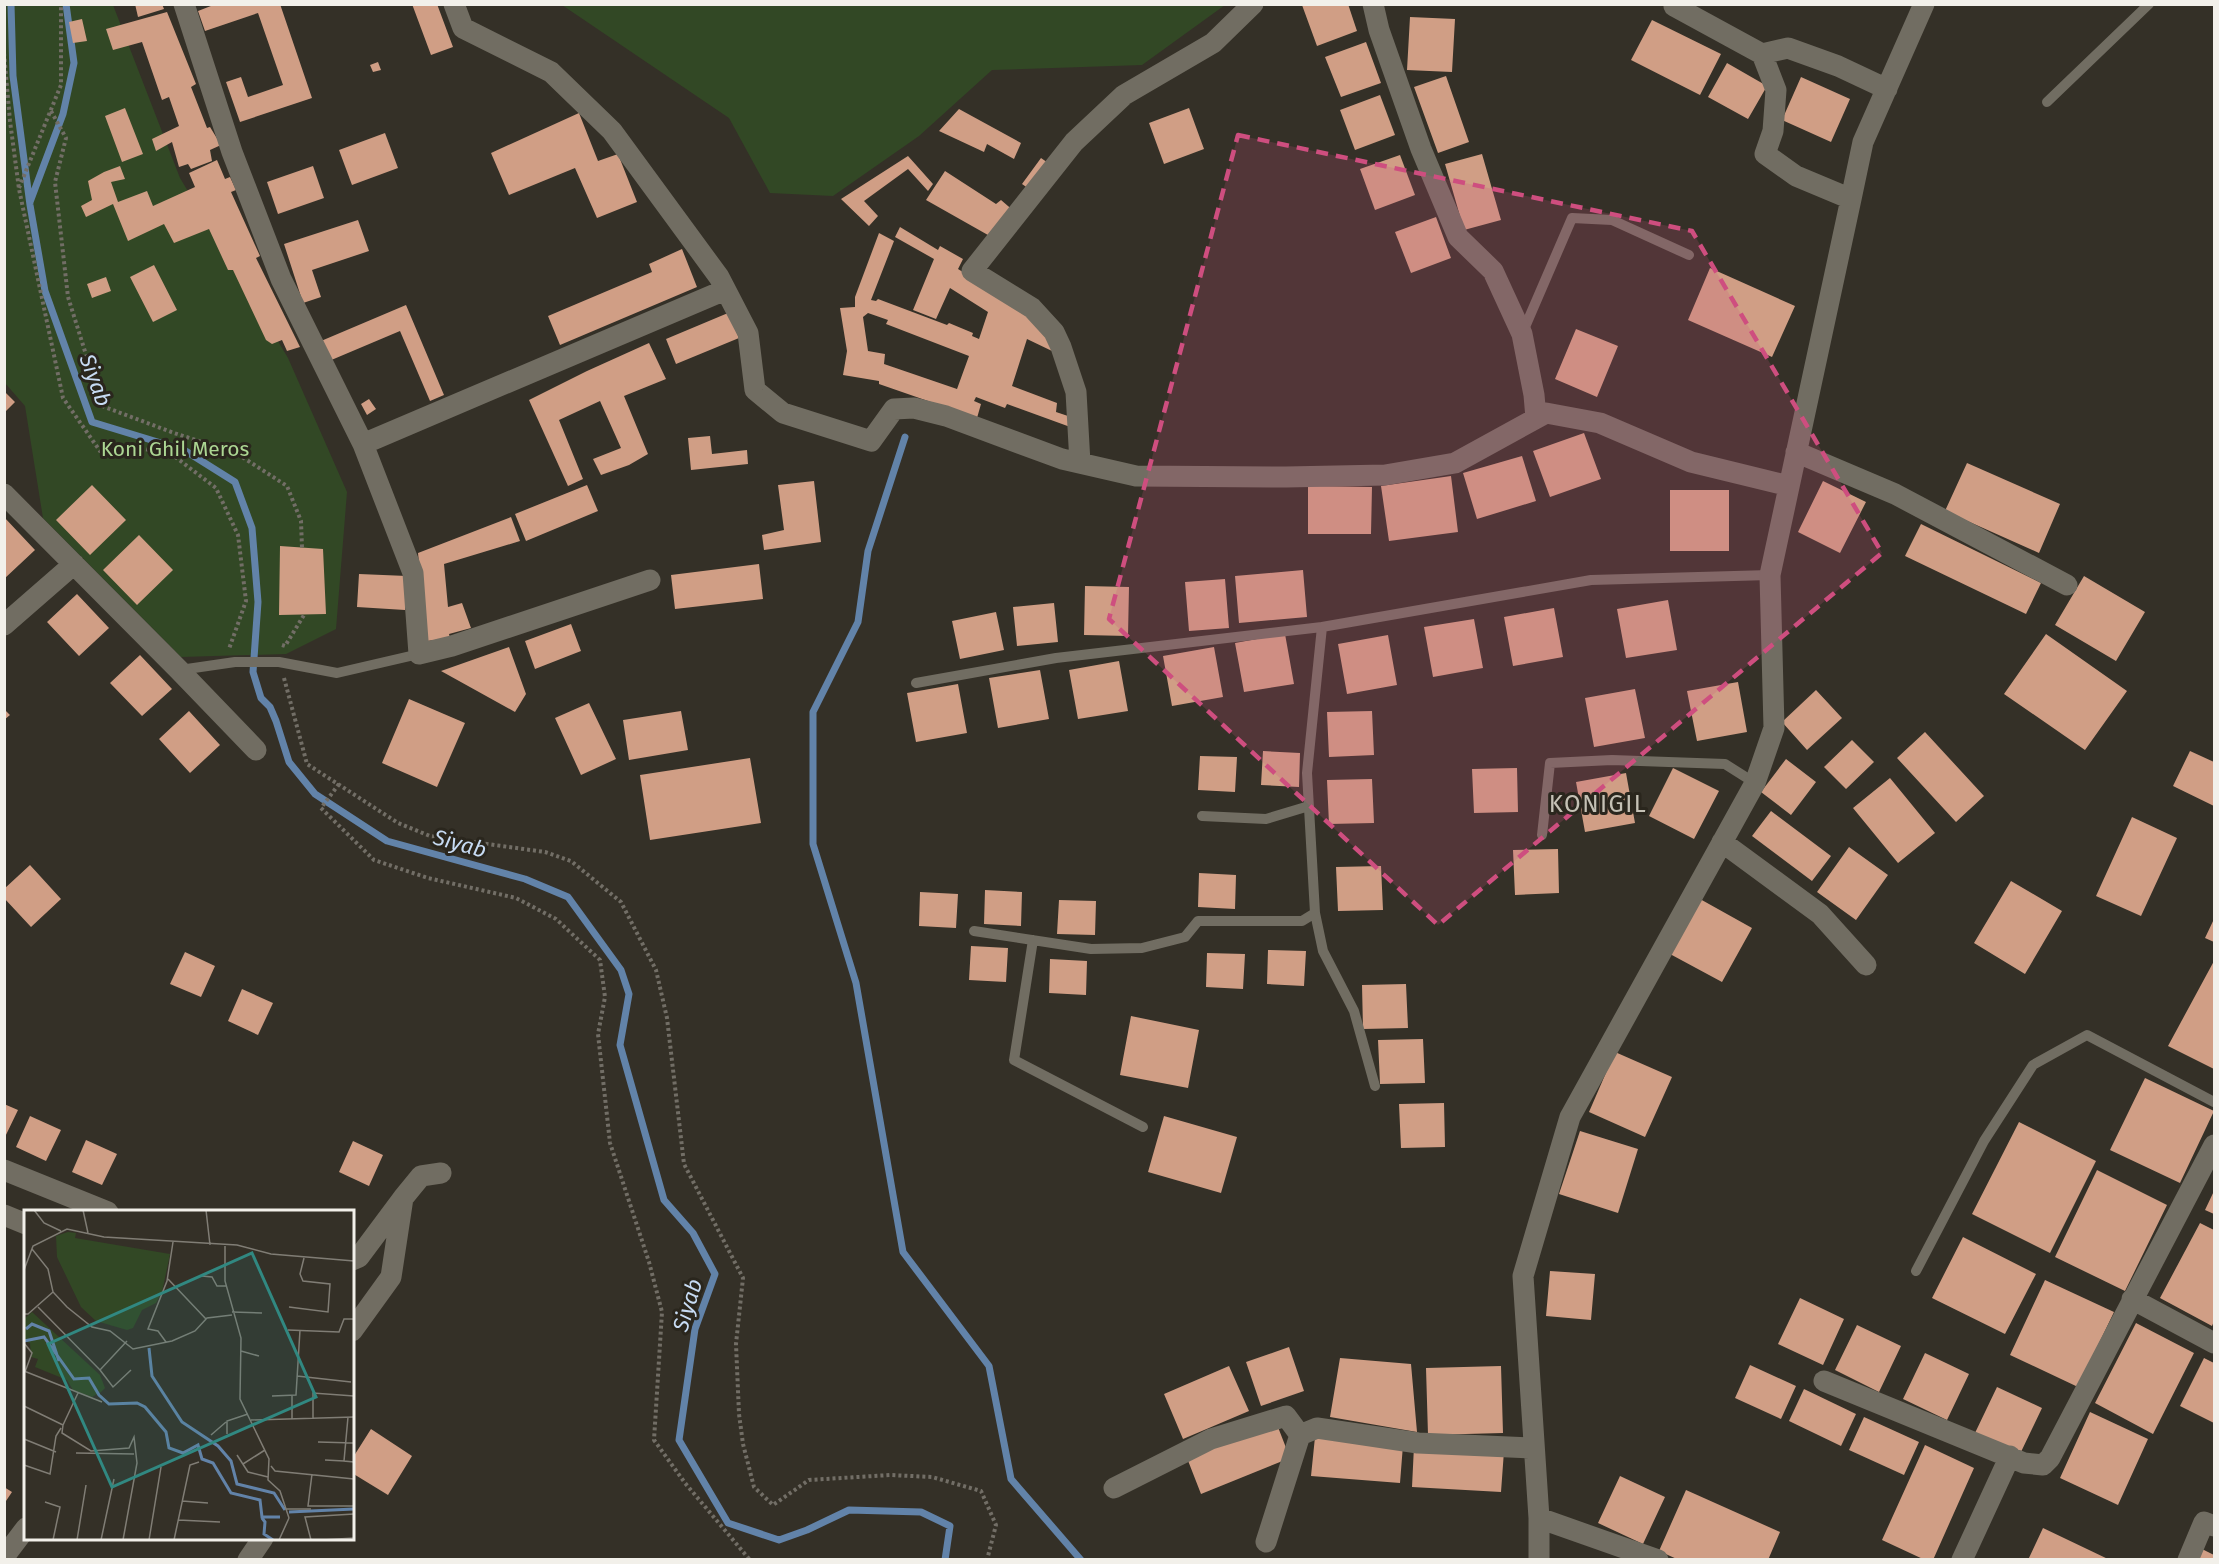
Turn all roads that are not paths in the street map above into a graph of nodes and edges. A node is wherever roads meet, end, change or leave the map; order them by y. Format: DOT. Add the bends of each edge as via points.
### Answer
graph roads {
  1 [pos="184,4"];
  2 [pos="454,4"];
  3 [pos="1253,4"];
  4 [pos="1373,4"];
  5 [pos="1924,4"];
  6 [pos="2149,4"];
  7 [pos="1674,6"];
  8 [pos="1762,54"];
  9 [pos="1887,89"];
  10 [pos="2047,102"];
  11 [pos="1851,199"];
  12 [pos="1689,255"];
  13 [pos="725,290"];
  14 [pos="1522,334"];
  15 [pos="1536,418"];
  16 [pos="363,444"];
  17 [pos="1796,453"];
  18 [pos="1080,463"];
  19 [pos="1789,486"];
  20 [pos="4,494"];
  21 [pos="74,564"];
  22 [pos="1770,574"];
  23 [pos="650,580"];
  24 [pos="2067,585"];
  25 [pos="4,625"];
  26 [pos="1322,627"];
  27 [pos="419,654"];
  28 [pos="180,670"];
  29 [pos="916,683"];
  30 [pos="256,750"];
  31 [pos="1755,783"];
  32 [pos="1309,806"];
  33 [pos="1202,816"];
  34 [pos="1542,835"];
  35 [pos="1722,842"];
  36 [pos="1315,913"];
  37 [pos="974,930"];
  38 [pos="1034,940"];
  39 [pos="1866,965"];
  40 [pos="1375,1086"];
  41 [pos="2214,1102"];
  42 [pos="1143,1127"];
  43 [pos="2214,1145"];
  44 [pos="4,1170"];
  45 [pos="441,1173"];
  46 [pos="403,1198"];
  47 [pos="103,1210"];
  48 [pos="4,1215"];
  49 [pos="24,1223"];
  50 [pos="354,1259"];
  51 [pos="1916,1271"];
  52 [pos="2132,1299"];
  53 [pos="354,1328"];
  54 [pos="2214,1343"];
  55 [pos="1824,1381"];
  56 [pos="1300,1435"];
  57 [pos="1534,1448"];
  58 [pos="2010,1456"];
  59 [pos="1114,1488"];
  60 [pos="1539,1518"];
  61 [pos="2214,1526"];
  62 [pos="24,1531"];
  63 [pos="262,1540"];
  64 [pos="1266,1542"];
  65 [pos="4,1557"];
  66 [pos="248,1560"];
  67 [pos="1539,1560"];
  68 [pos="1658,1560"];
  69 [pos="1962,1560"];
  70 [pos="2188,1560"];
  1 -- 16 [label="street" via="232,152 281,279"];
  2 -- 13 [label="street" via="463,28 551,72 612,131"];
  3 -- 18 [label="street" via="1213,43 1124,95 1074,142 972,271 1032,308 1054,332 1076,392"];
  4 -- 14 [label="street" via="1421,149 1458,237 1493,271"];
  5 -- 9 [label="street"];
  6 -- 10 [label="lane"];
  7 -- 8 [label="street"];
  8 -- 9 [label="street" via="1788,48"];
  8 -- 11 [label="street" via="1776,90 1773,131 1765,154 1796,176"];
  9 -- 11 [label="street" via="1863,142"];
  11 -- 17 [label="street"];
  12 -- 14 [label="lane" via="1612,220 1572,218"];
  13 -- 16 [label="street"];
  13 -- 18 [label="street" via="748,333 755,390 783,413 870,441 894,409 914,408"];
  14 -- 15 [label="street"];
  15 -- 18 [label="street" via="1455,463 1385,475 1136,476"];
  15 -- 19 [label="street" via="1546,412 1600,423 1691,462"];
  16 -- 27 [label="street" via="414,573"];
  17 -- 19 [label="street"];
  17 -- 24 [label="street" via="1895,494"];
  19 -- 22 [label="street"];
  20 -- 21 [label="street"];
  21 -- 25 [label="street"];
  21 -- 28 [label="street"];
  22 -- 26 [label="lane" via="1591,580"];
  22 -- 31 [label="street" via="1774,728"];
  23 -- 27 [label="street"];
  26 -- 29 [label="lane" via="1056,658"];
  26 -- 32 [label="lane" via="1307,772"];
  27 -- 28 [label="lane" via="337,673 279,662 235,662"];
  28 -- 30 [label="street"];
  31 -- 34 [label="lane" via="1725,764 1612,760 1550,763"];
  31 -- 35 [label="street"];
  32 -- 33 [label="lane" via="1266,819"];
  32 -- 36 [label="lane"];
  35 -- 39 [label="street" via="1820,914"];
  35 -- 57 [label="street" via="1570,1117 1523,1276"];
  36 -- 38 [label="lane" via="1302,921 1198,921 1185,937 1142,948 1091,949"];
  36 -- 40 [label="lane" via="1323,951 1354,1011"];
  37 -- 38 [label="lane"];
  38 -- 42 [label="lane" via="1014,1060"];
  41 -- 51 [label="lane" via="2087,1035 2033,1065 1984,1141"];
  43 -- 52 [label="street"];
  44 -- 47 [label="street"];
  45 -- 46 [label="street" via="421,1176"];
  46 -- 50 [label="street"];
  46 -- 53 [label="street" via="391,1277"];
  48 -- 49 [label="street"];
  52 -- 54 [label="street"];
  52 -- 58 [label="street" via="2050,1458 2043,1465 2034,1466"];
  55 -- 58 [label="street"];
  56 -- 57 [label="street" via="1317,1428 1418,1443"];
  56 -- 59 [label="street" via="1286,1416 1211,1439"];
  56 -- 64 [label="street"];
  57 -- 60 [label="street"];
  58 -- 69 [label="street"];
  60 -- 67 [label="street"];
  60 -- 68 [label="street"];
  61 -- 70 [label="street" via="2204,1522"];
  62 -- 65 [label="street"];
  63 -- 66 [label="street"];
}
